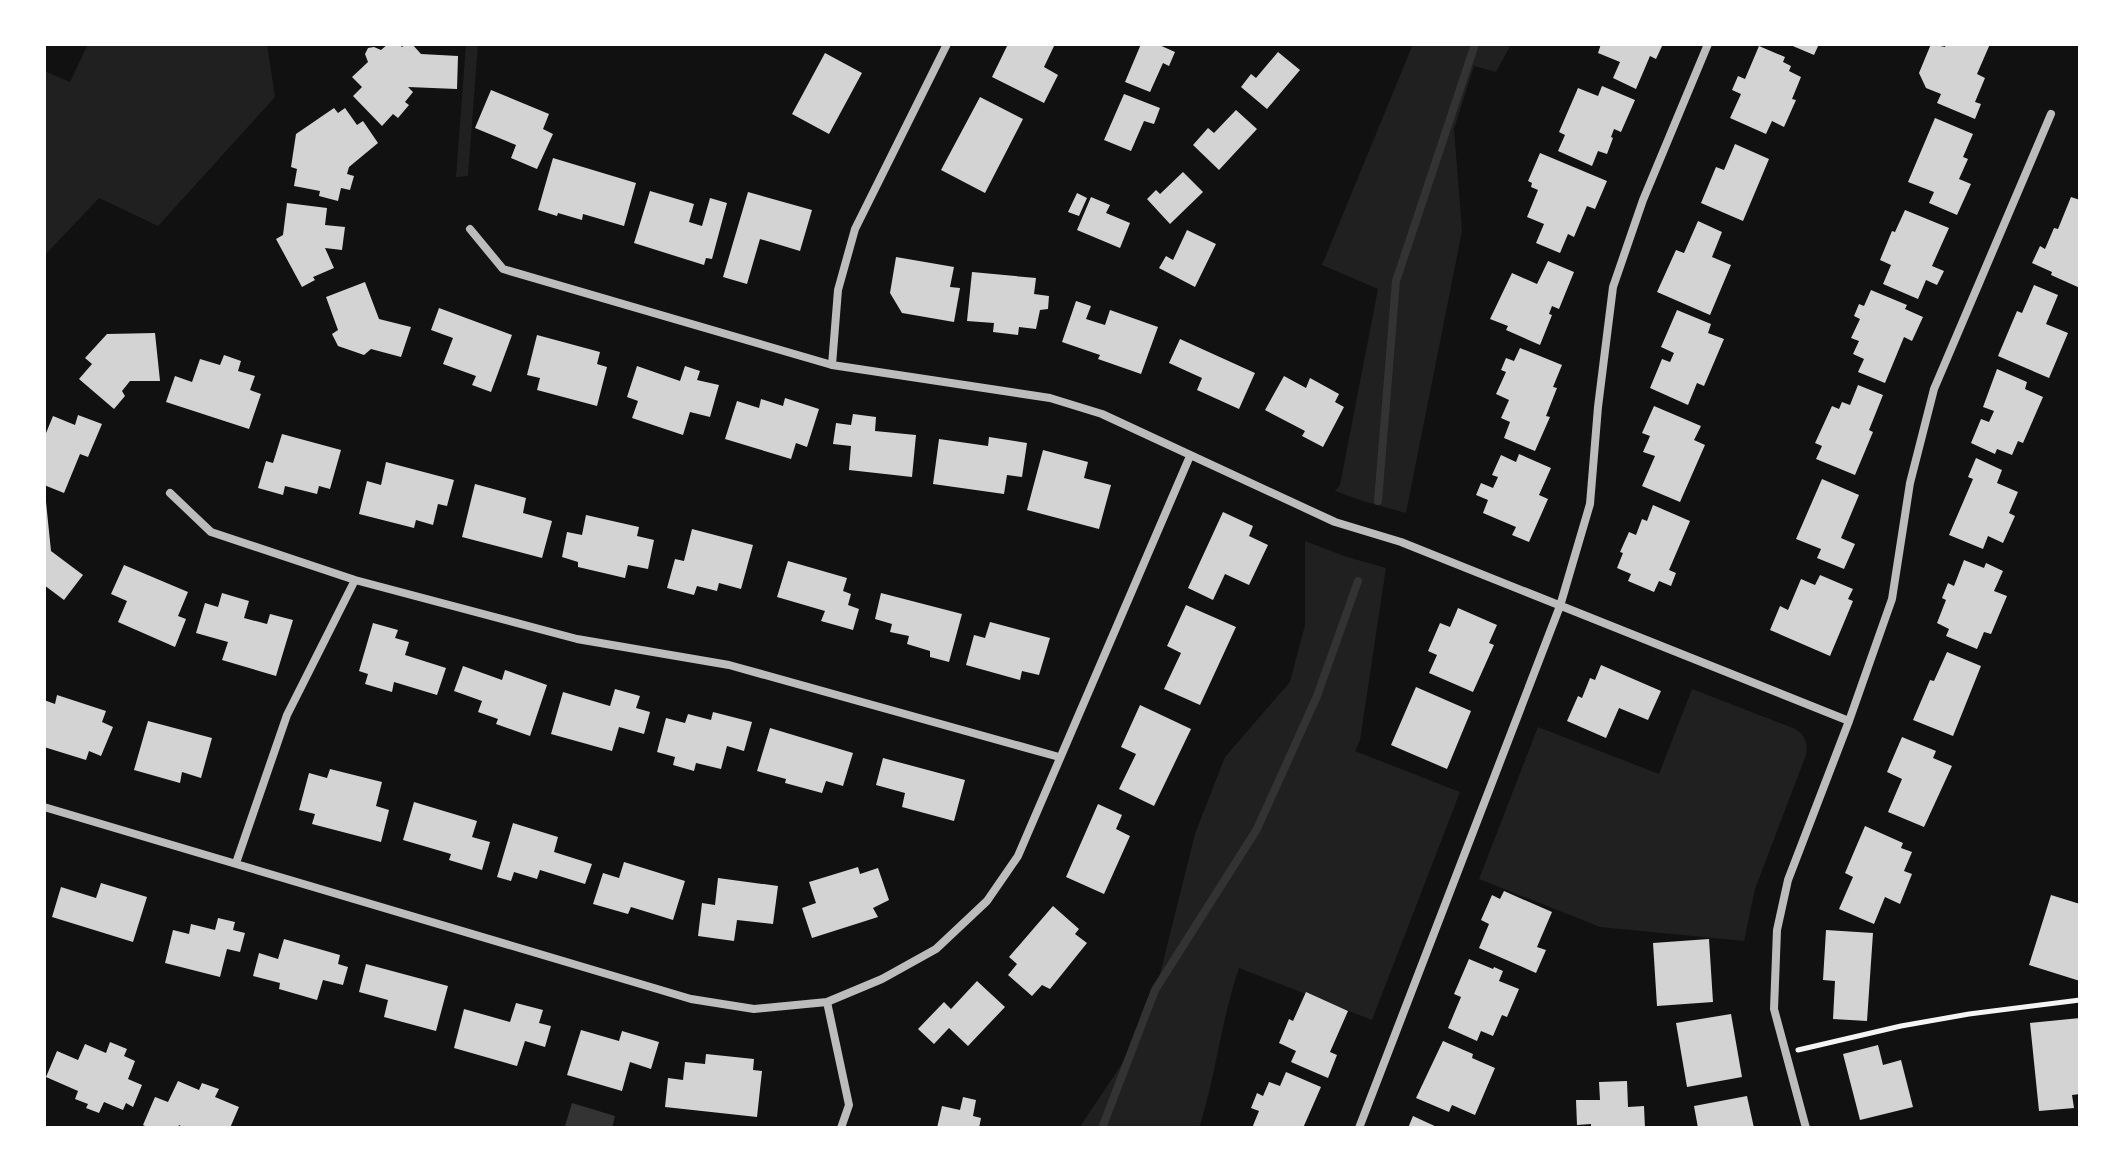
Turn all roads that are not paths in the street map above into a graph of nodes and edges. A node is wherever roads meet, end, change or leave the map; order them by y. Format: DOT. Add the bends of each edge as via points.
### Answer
graph roads {
  1 [pos="947,44"];
  2 [pos="1708,44"];
  3 [pos="2051,114"];
  4 [pos="470,229"];
  5 [pos="832,365"];
  6 [pos="1190,456"];
  7 [pos="170,493"];
  8 [pos="355,580"];
  9 [pos="1560,606"];
  10 [pos="1849,721"];
  11 [pos="1059,757"];
  12 [pos="44,807"];
  13 [pos="236,863"];
  14 [pos="827,1002"];
  15 [pos="841,1128"];
  16 [pos="1359,1128"];
  17 [pos="1806,1128"];
  1 -- 5 [label="street" via="855,229 838,290"];
  2 -- 9 [label="street" via="1613,287 1590,504"];
  3 -- 10 [label="street" via="1934,389 1910,483 1892,599"];
  4 -- 5 [label="street" via="503,269"];
  5 -- 6 [label="street" via="1050,398 1102,414"];
  6 -- 9 [label="street" via="1335,522 1401,542"];
  6 -- 11 [label="street"];
  7 -- 8 [label="street" via="211,532"];
  8 -- 11 [label="street" via="577,639 729,665"];
  8 -- 13 [label="street" via="287,715"];
  9 -- 10 [label="street"];
  9 -- 16 [label="street"];
  10 -- 17 [label="street" via="1788,880 1777,930 1774,1009"];
  11 -- 14 [label="street" via="1018,856 987,901 936,949"];
  12 -- 13 [label="street"];
  13 -- 14 [label="street" via="691,999 754,1009"];
  14 -- 15 [label="street" via="849,1105"];
}
